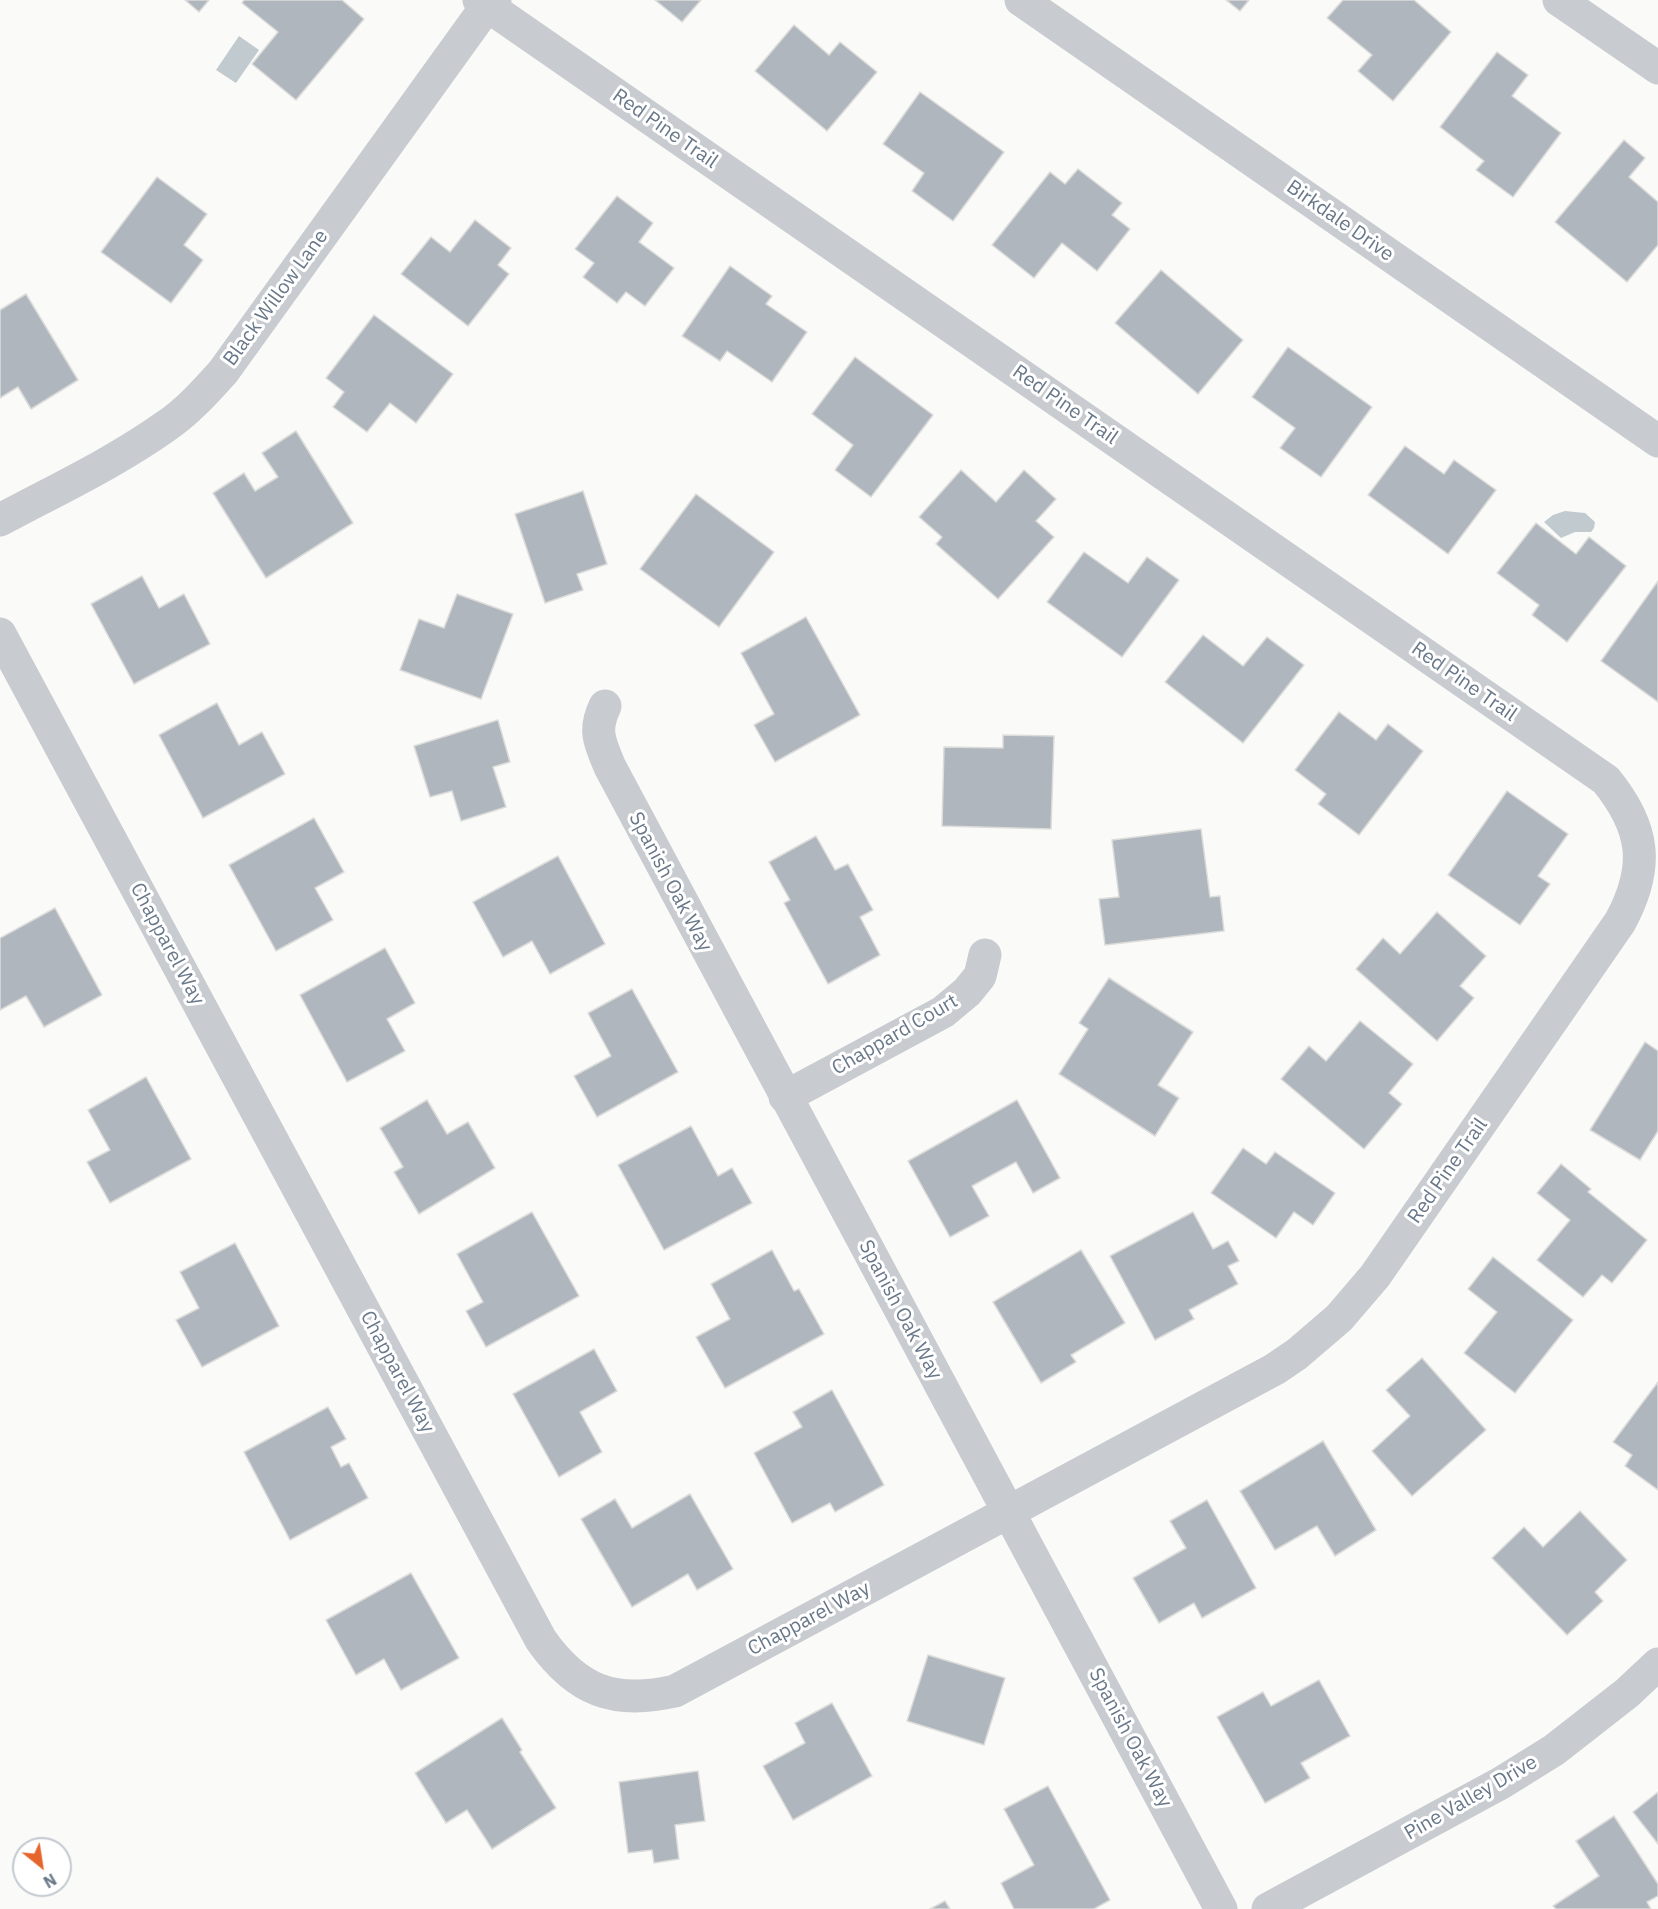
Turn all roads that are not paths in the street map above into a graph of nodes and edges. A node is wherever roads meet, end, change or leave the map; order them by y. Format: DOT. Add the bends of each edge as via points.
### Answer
graph roads {
  1 [pos="1021,0"];
  2 [pos="1559,0"];
  3 [pos="487,1"];
  4 [pos="1658,68"];
  5 [pos="1658,441"];
  6 [pos="0,520"];
  7 [pos="0,634"];
  8 [pos="605,706"];
  9 [pos="985,956"];
  10 [pos="785,1097"];
  11 [pos="1009,1513"];
  12 [pos="1658,1664"];
  13 [pos="1221,1909"];
  14 [pos="1268,1909"];
  1 -- 5 [label="street, Birkdale Drive"];
  2 -- 4 [label="street"];
  3 -- 6 [label="street, Black Willow Lane" via="206,391 168,425 124,453"];
  3 -- 11 [label="street, Red Pine Trail" via="1606,780 1634,823 1639,874 1633,899 1620,922 1375,1276 1339,1318 1275,1369"];
  7 -- 11 [label="street, Chapparel Way" via="541,1640 575,1678 624,1697 650,1697 675,1691"];
  8 -- 10 [label="street, Spanish Oak Way" via="598,722 609,767"];
  9 -- 10 [label="street, Chappard Court" via="980,976 967,993 943,1012"];
  10 -- 11 [label="street, Spanish Oak Way"];
  11 -- 13 [label="street, Spanish Oak Way"];
  12 -- 14 [label="street, Pine Valley Drive" via="1554,1750 1501,1783"];
}
